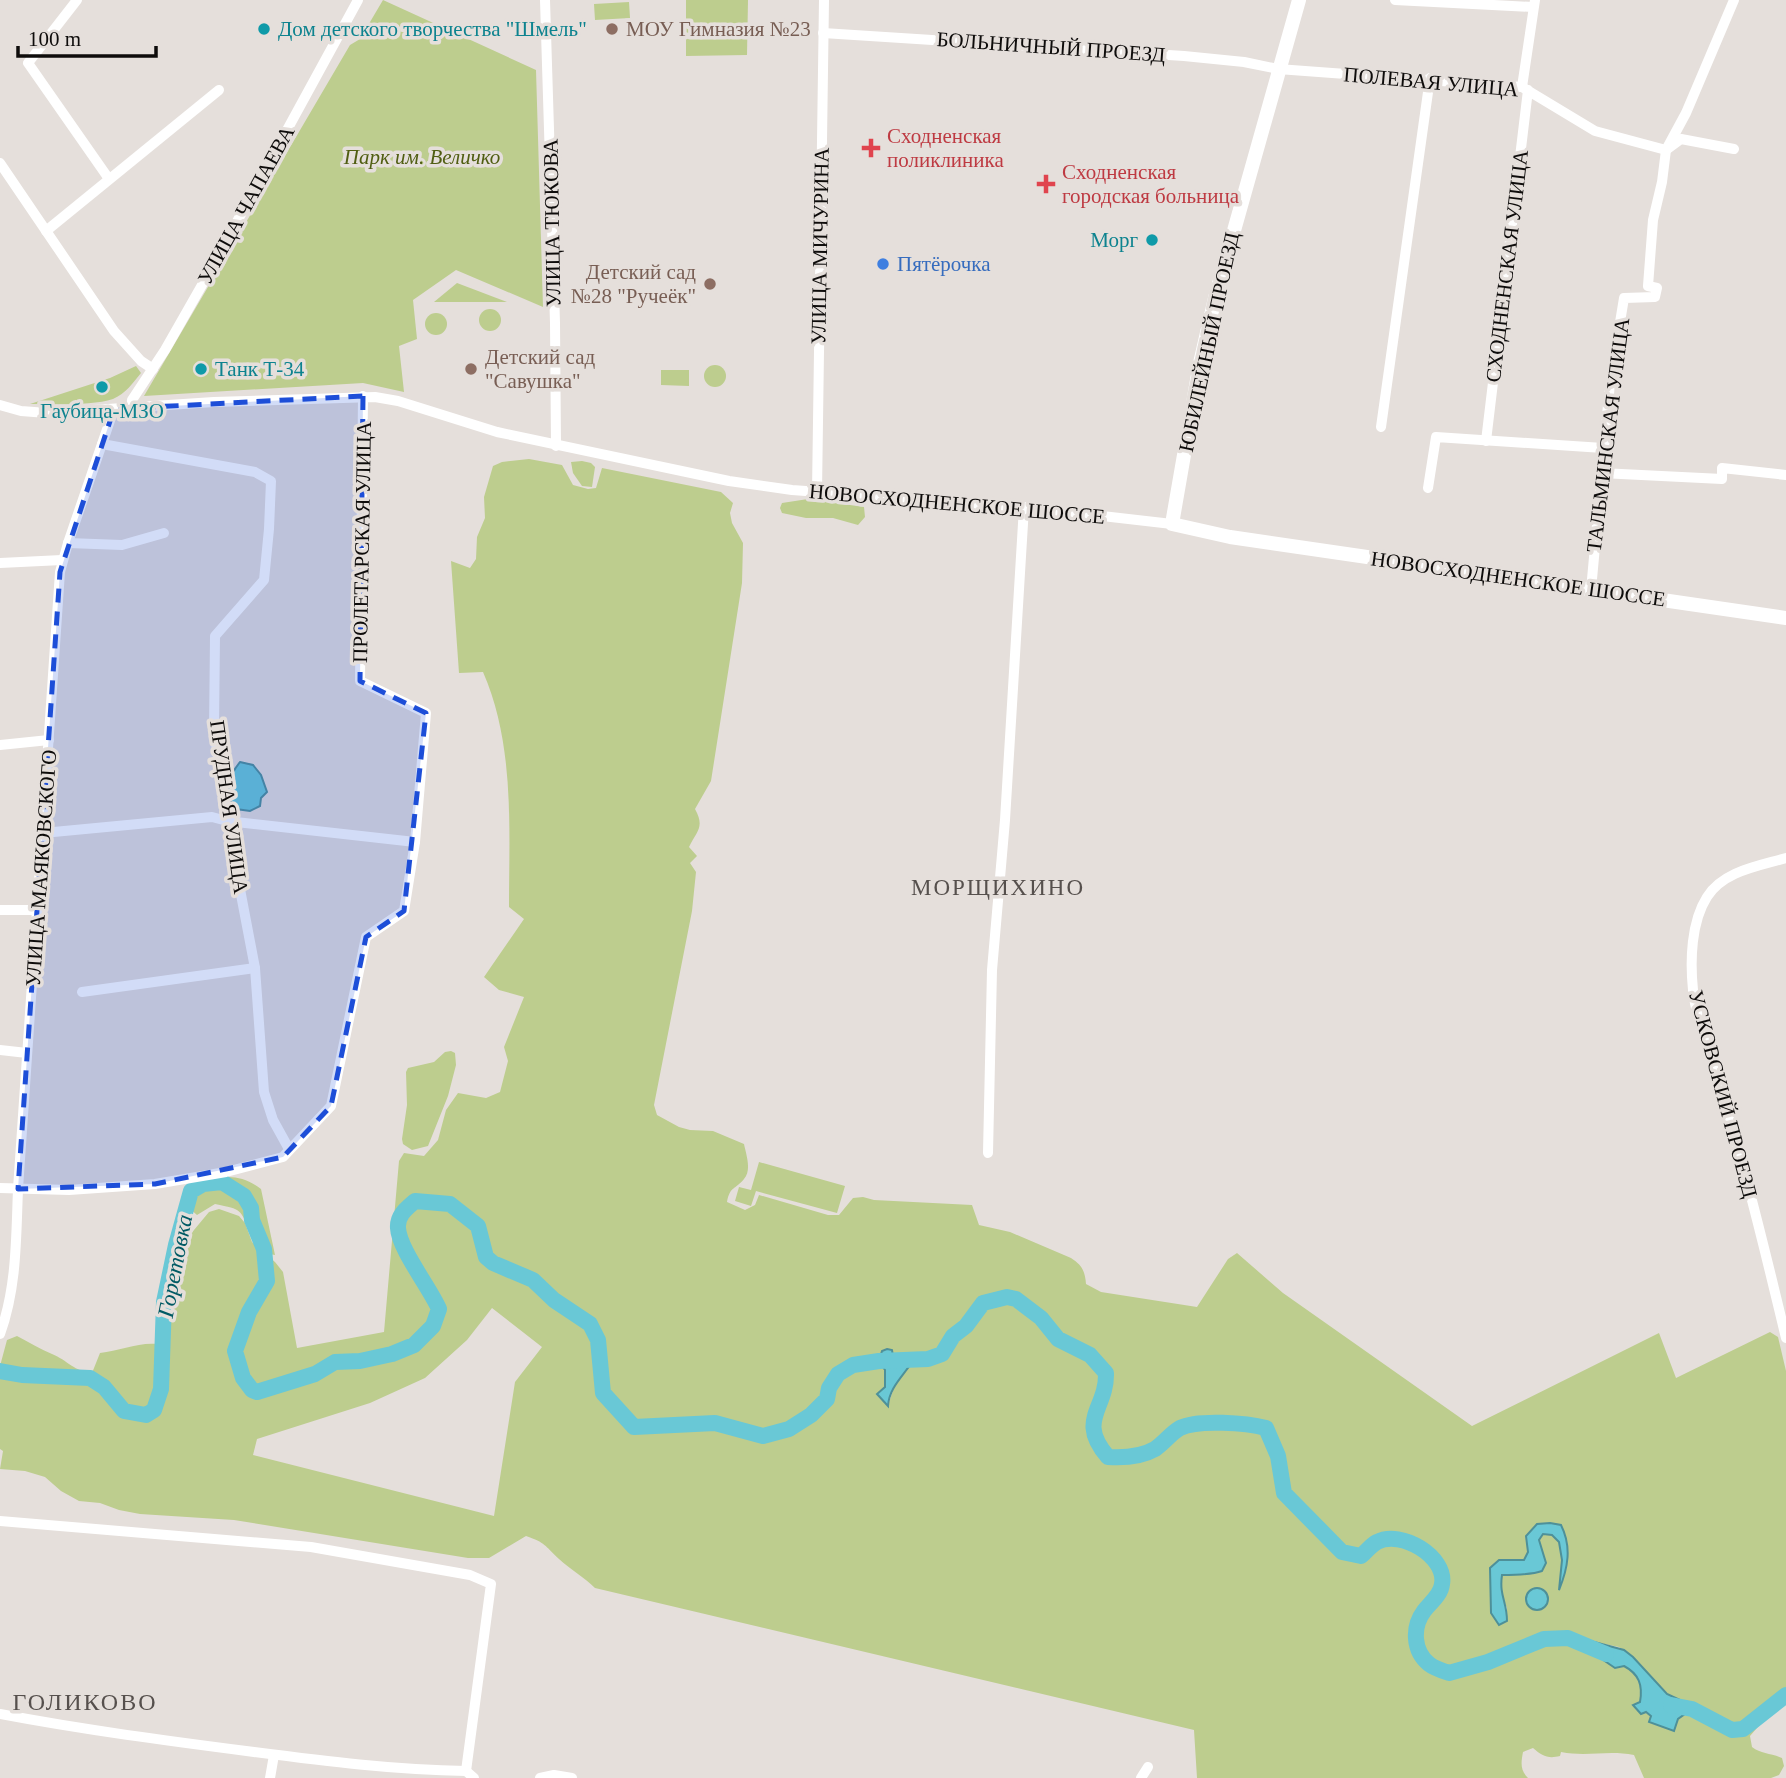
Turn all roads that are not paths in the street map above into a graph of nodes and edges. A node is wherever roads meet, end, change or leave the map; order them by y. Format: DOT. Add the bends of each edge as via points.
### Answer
graph roads {
  1 [pos="78,0"];
  2 [pos="358,0"];
  3 [pos="545,0"];
  4 [pos="824,0"];
  5 [pos="1299,0"];
  6 [pos="1395,0"];
  7 [pos="1734,0"];
  8 [pos="1534,4"];
  9 [pos="823,33"];
  10 [pos="1278,69"];
  11 [pos="1430,78"];
  12 [pos="1525,88"];
  13 [pos="219,90"];
  14 [pos="1734,149"];
  15 [pos="1666,150"];
  16 [pos="0,163"];
  17 [pos="109,179"];
  18 [pos="46,231"];
  19 [pos="153,369"];
  20 [pos="363,396"];
  21 [pos="1,406"];
  22 [pos="131,408"];
  23 [pos="114,409"];
  24 [pos="1381,427"];
  25 [pos="1486,441"];
  26 [pos="102,444"];
  27 [pos="556,446"];
  28 [pos="1603,449"];
  29 [pos="1601,473"];
  30 [pos="1786,475"];
  31 [pos="1428,488"];
  32 [pos="817,492"];
  33 [pos="1024,507"];
  34 [pos="1172,524"];
  35 [pos="164,533"];
  36 [pos="68,543"];
  37 [pos="62,560"];
  38 [pos="0,563"];
  39 [pos="1591,590"];
  40 [pos="1786,618"];
  41 [pos="49,740"];
  42 [pos="0,745"];
  43 [pos="227,821"];
  44 [pos="43,833"];
  45 [pos="415,842"];
  46 [pos="1786,858"];
  47 [pos="0,910"];
  48 [pos="38,910"];
  49 [pos="256,968"];
  50 [pos="82,992"];
  51 [pos="0,1050"];
  52 [pos="27,1053"];
  53 [pos="289,1149"];
  54 [pos="988,1153"];
  55 [pos="0,1188"];
  56 [pos="18,1189"];
  57 [pos="0,1334"];
  58 [pos="1786,1338"];
  59 [pos="0,1521"];
  60 [pos="0,1714"];
  61 [pos="274,1755"];
  62 [pos="1148,1766"];
  63 [pos="470,1774"];
  64 [pos="270,1778"];
  65 [pos="540,1778"];
  66 [pos="572,1778"];
  67 [pos="1142,1778"];
  1 -- 17 [label="street" via="28,63"];
  2 -- 19 [label="street, УЛИЦА ЧАПАЕВА"];
  3 -- 27 [label="street, УЛИЦА ТЮКОВА"];
  4 -- 9 [label="street, УЛИЦА МИЧУРИНА"];
  5 -- 10 [label="main road, ЮБИЛЕЙНЫЙ ПРОЕЗД"];
  6 -- 8 [label="street"];
  7 -- 15 [label="street"];
  8 -- 12 [label="street, СХОДНЕНСКАЯ УЛИЦА"];
  9 -- 10 [label="street, БОЛЬНИЧНЫЙ ПРОЕЗД" via="1184,56"];
  9 -- 32 [label="street, УЛИЦА МИЧУРИНА"];
  10 -- 11 [label="street, ПОЛЕВАЯ УЛИЦА"];
  10 -- 34 [label="main road, ЮБИЛЕЙНЫЙ ПРОЕЗД" via="1215,298"];
  11 -- 12 [label="street, ПОЛЕВАЯ УЛИЦА"];
  11 -- 24 [label="street"];
  12 -- 15 [label="street, ПОЛЕВАЯ УЛИЦА" via="1595,131"];
  12 -- 25 [label="street, СХОДНЕНСКАЯ УЛИЦА"];
  13 -- 17 [label="street"];
  14 -- 15 [label="street, ПОЛЕВАЯ УЛИЦА" via="1681,139"];
  15 -- 28 [label="street, ТАЛЬМИНСКАЯ УЛИЦА" via="1653,220 1648,286 1657,288 1655,297 1624,298"];
  16 -- 18 [label="street"];
  17 -- 18 [label="street"];
  18 -- 19 [label="street" via="114,331"];
  19 -- 22 [label="street, УЛИЦА ЧАПАЕВА"];
  20 -- 22 [label="street, НОВОСХОДНЕНСКОЕ ШОССЕ"];
  20 -- 27 [label="street, НОВОСХОДНЕНСКОЕ ШОССЕ" via="386,398"];
  20 -- 45 [label="street, ПРОЛЕТАРСКАЯ УЛИЦА" via="360,681 426,713"];
  21 -- 23 [label="street, НОВОСХОДНЕНСКОЕ ШОССЕ" via="47,413"];
  22 -- 23 [label="street, НОВОСХОДНЕНСКОЕ ШОССЕ"];
  23 -- 26 [label="street, УЛИЦА МАЯКОВСКОГО"];
  25 -- 28 [label="street"];
  25 -- 31 [label="street" via="1436,437"];
  26 -- 36 [label="street, УЛИЦА МАЯКОВСКОГО"];
  26 -- 43 [label="street, ПРУДНАЯ УЛИЦА" via="255,472 271,481 264,580 215,636 214,730"];
  27 -- 32 [label="street, НОВОСХОДНЕНСКОЕ ШОССЕ" via="729,481"];
  28 -- 29 [label="street, ТАЛЬМИНСКАЯ УЛИЦА"];
  29 -- 30 [label="street" via="1722,479 1722,468"];
  29 -- 39 [label="street, ТАЛЬМИНСКАЯ УЛИЦА"];
  32 -- 33 [label="street, НОВОСХОДНЕНСКОЕ ШОССЕ"];
  33 -- 34 [label="street, НОВОСХОДНЕНСКОЕ ШОССЕ"];
  33 -- 54 [label="street" via="992,970"];
  34 -- 39 [label="main road, НОВОСХОДНЕНСКОЕ ШОССЕ" via="1230,537"];
  35 -- 36 [label="street" via="111,546"];
  36 -- 37 [label="street, УЛИЦА МАЯКОВСКОГО"];
  37 -- 38 [label="street"];
  37 -- 41 [label="street, УЛИЦА МАЯКОВСКОГО"];
  39 -- 40 [label="main road, НОВОСХОДНЕНСКОЕ ШОССЕ"];
  41 -- 42 [label="street"];
  41 -- 44 [label="street, УЛИЦА МАЯКОВСКОГО"];
  43 -- 44 [label="street" via="212,817"];
  43 -- 45 [label="street"];
  43 -- 49 [label="street, ПРУДНАЯ УЛИЦА"];
  44 -- 48 [label="street, УЛИЦА МАЯКОВСКОГО"];
  45 -- 53 [label="street, ПРОЛЕТАРСКАЯ УЛИЦА" via="404,911 366,937 331,1106"];
  46 -- 58 [label="street, УСКОВСКИЙ ПРОЕЗД" via="1738,872 1713,890 1698,917 1692,969 1697,1012 1745,1170"];
  47 -- 48 [label="street"];
  48 -- 52 [label="street, УЛИЦА МАЯКОВСКОГО"];
  49 -- 50 [label="street"];
  49 -- 53 [label="street, ПРУДНАЯ УЛИЦА" via="264,1092"];
  51 -- 52 [label="street"];
  52 -- 56 [label="street, УЛИЦА МАЯКОВСКОГО"];
  53 -- 56 [label="street" via="283,1157 226,1172 155,1184"];
  55 -- 56 [label="street"];
  56 -- 57 [label="street, УЛИЦА МАЯКОВСКОГО" via="10,1301"];
  59 -- 63 [label="street" via="321,1548 470,1575 491,1584"];
  60 -- 61 [label="street"];
  61 -- 63 [label="street"];
  61 -- 64 [label="street"];
  62 -- 67 [label="street"];
  65 -- 66 [label="street"];
}
